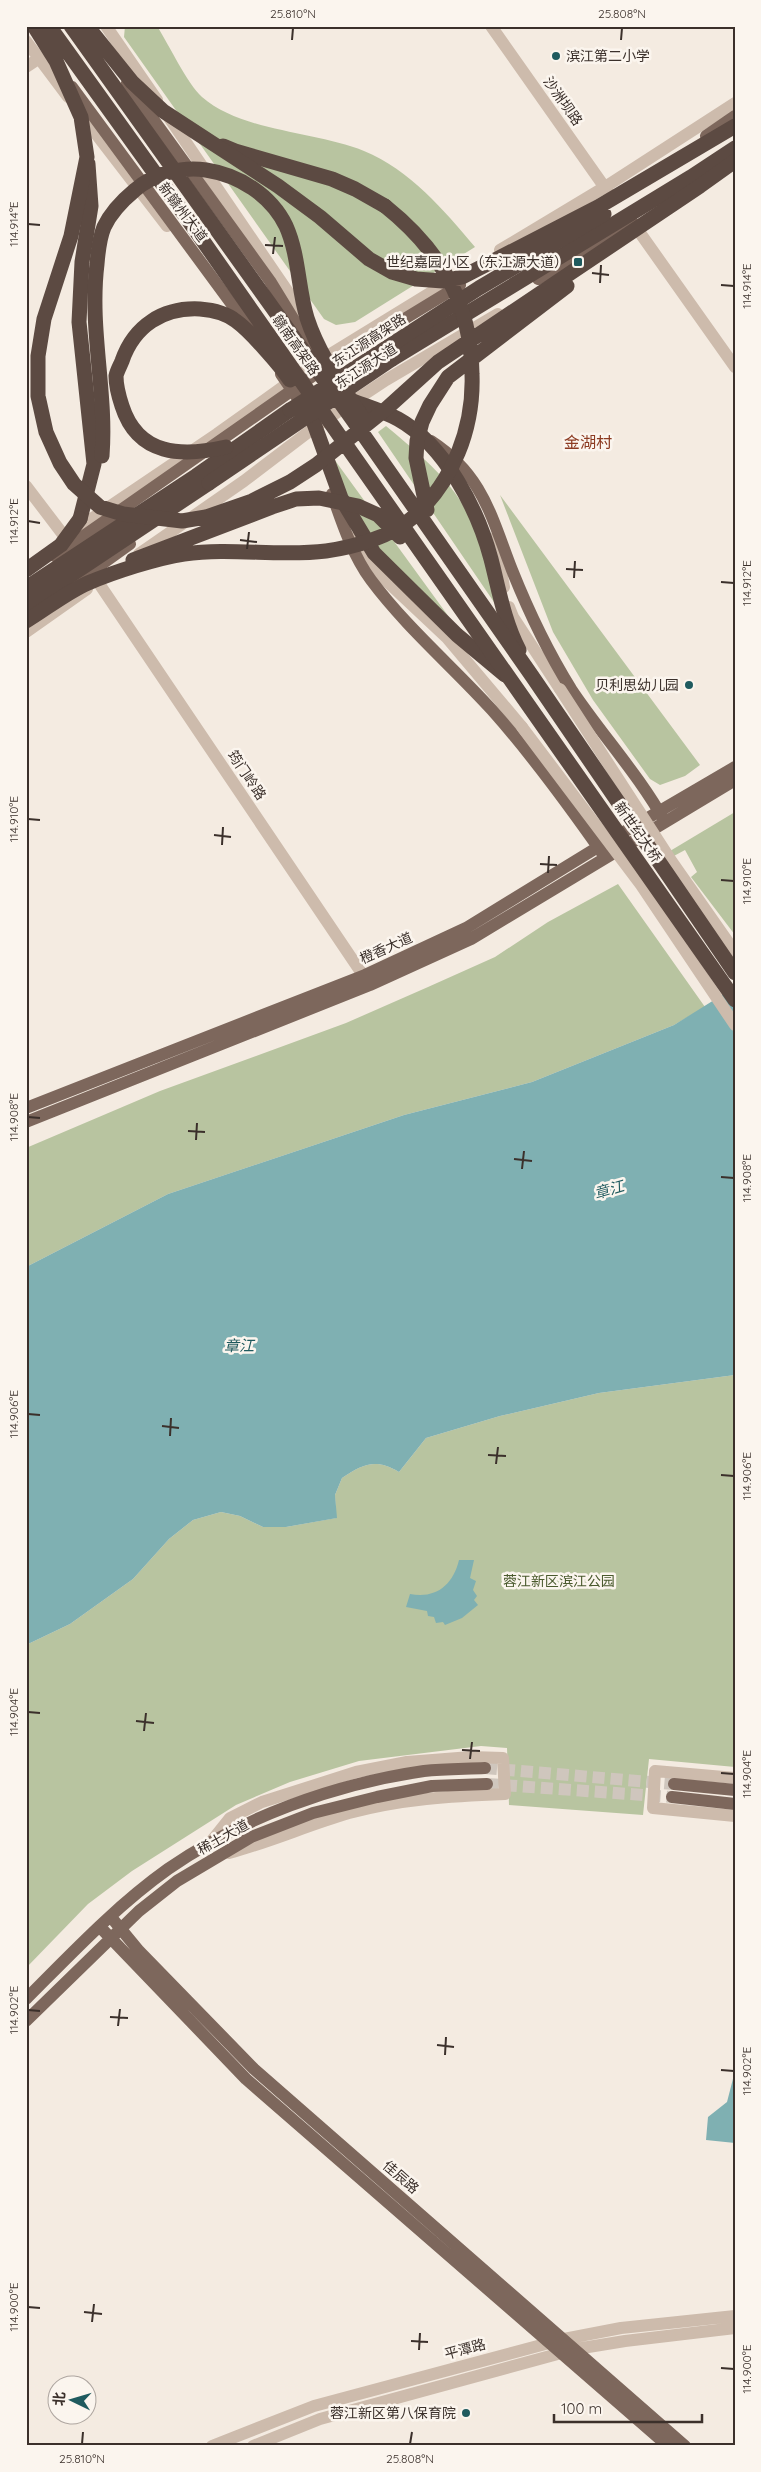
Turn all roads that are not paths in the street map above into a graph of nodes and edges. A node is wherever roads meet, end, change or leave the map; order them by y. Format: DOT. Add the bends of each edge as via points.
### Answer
graph roads {
  1 [pos="28,26"];
  2 [pos="34,26"];
  3 [pos="49,26"];
  4 [pos="71,26"];
  5 [pos="86,26"];
  6 [pos="106,26"];
  7 [pos="491,26"];
  8 [pos="26,41"];
  9 [pos="38,58"];
  10 [pos="26,67"];
  11 [pos="735,103"];
  12 [pos="735,116"];
  13 [pos="735,128"];
  14 [pos="202,135"];
  15 [pos="735,148"];
  16 [pos="87,157"];
  17 [pos="735,159"];
  18 [pos="735,169"];
  19 [pos="607,190"];
  20 [pos="636,228"];
  21 [pos="324,361"];
  22 [pos="735,367"];
  23 [pos="289,386"];
  24 [pos="349,400"];
  25 [pos="290,410"];
  26 [pos="313,423"];
  27 [pos="412,428"];
  28 [pos="322,463"];
  29 [pos="468,472"];
  30 [pos="26,486"];
  31 [pos="80,519"];
  32 [pos="422,521"];
  33 [pos="68,541"];
  34 [pos="414,541"];
  35 [pos="26,563"];
  36 [pos="26,570"];
  37 [pos="26,575"];
  38 [pos="93,582"];
  39 [pos="26,588"];
  40 [pos="26,605"];
  41 [pos="26,620"];
  42 [pos="26,632"];
  43 [pos="532,676"];
  44 [pos="514,684"];
  45 [pos="735,767"];
  46 [pos="735,780"];
  47 [pos="662,817"];
  48 [pos="602,852"];
  49 [pos="735,952"];
  50 [pos="735,973"];
  51 [pos="368,980"];
  52 [pos="735,1000"];
  53 [pos="735,1025"];
  54 [pos="26,1108"];
  55 [pos="26,1122"];
  56 [pos="485,1768"];
  57 [pos="735,1778"];
  58 [pos="487,1784"];
  59 [pos="674,1784"];
  60 [pos="735,1790"];
  61 [pos="672,1798"];
  62 [pos="735,1804"];
  63 [pos="735,1816"];
  64 [pos="207,1847"];
  65 [pos="221,1854"];
  66 [pos="111,1916"];
  67 [pos="100,1927"];
  68 [pos="120,1930"];
  69 [pos="110,1939"];
  70 [pos="26,1999"];
  71 [pos="26,2021"];
  72 [pos="735,2316"];
  73 [pos="735,2328"];
  74 [pos="564,2339"];
  75 [pos="551,2342"];
  76 [pos="570,2351"];
  77 [pos="229,2443"];
  78 [pos="212,2446"];
  79 [pos="253,2446"];
  80 [pos="668,2446"];
  81 [pos="685,2446"];
  1 -- 23 [label="main road, 新赣州大道" via="238,311"];
  2 -- 16 [label="highway, bridge" via="56,61 81,117"];
  3 -- 34 [label="highway, 赣南高架路, bridge"];
  4 -- 32 [label="highway, 赣南高架路, bridge"];
  5 -- 14 [label="highway, bridge" via="132,82 163,111"];
  5 -- 21 [label="main road"];
  6 -- 21 [label="street" via="260,247"];
  7 -- 19 [label="street, 沙洲坝路"];
  8 -- 9 [label="street"];
  9 -- 10 [label="street"];
  9 -- 23 [label="street"];
  11 -- 19 [label="street"];
  12 -- 19 [label="main road, 东江源大道" via="677,154"];
  13 -- 14 [label="highway, bridge" via="598,207 462,277 443,281 404,277 369,259 320,217"];
  13 -- 25 [label="highway, 东江源高架路, bridge" via="685,167 480,288"];
  14 -- 38 [label="highway, bridge" via="235,151 355,188 406,222 433,252 457,296 470,342 473,392 465,433 446,479 430,499 411,519 372,540 325,551 183,554"];
  15 -- 40 [label="highway, 东江源高架路, bridge" via="392,359"];
  16 -- 20 [label="highway, bridge" via="71,236 44,319 38,356 38,396 46,432 74,484 100,506 124,514 182,520 206,517 252,501 290,482 386,409 438,362"];
  16 -- 31 [label="highway, bridge" via="91,206 82,262 80,322 94,464"];
  17 -- 20 [label="highway, bridge"];
  18 -- 20 [label="street"];
  19 -- 21 [label="main road, 东江源大道"];
  20 -- 22 [label="street"];
  20 -- 24 [label="street"];
  20 -- 43 [label="highway, bridge" via="538,310 448,377 422,422 417,441 419,478 430,518"];
  21 -- 23 [label="main road, 东江源大道"];
  21 -- 24 [label="main road"];
  23 -- 26 [label="main road, 新赣州大道"];
  23 -- 33 [label="main road, 东江源大道"];
  24 -- 26 [label="main road, 东江源大道"];
  24 -- 27 [label="main road" via="398,419"];
  25 -- 34 [label="highway, bridge" via="226,447 181,453 163,449 142,436 127,420 118,394 116,375 134,336 167,312 186,308 215,310 236,320 285,373 340,454"];
  25 -- 39 [label="highway, 东江源高架路, bridge"];
  26 -- 28 [label="street"];
  26 -- 38 [label="street" via="244,481"];
  26 -- 41 [label="main road, 东江源大道" via="231,472"];
  26 -- 44 [label="highway" via="341,498 374,553 457,635"];
  27 -- 29 [label="main road" via="449,453"];
  27 -- 43 [label="highway" via="458,479 469,501 483,530 510,631"];
  28 -- 48 [label="main road" via="342,520 370,579 404,620 493,711"];
  28 -- 53 [label="street, bridge" via="345,520 380,575 447,638 522,727 641,886"];
  29 -- 47 [label="main road" via="496,525 512,570 555,660"];
  29 -- 49 [label="street, bridge" via="492,525 504,590 513,617 672,862"];
  30 -- 33 [label="street"];
  31 -- 32 [label="highway, bridge" via="97,480 104,427 93,292 100,237 113,211 140,185 168,173 198,168 238,178 256,190 286,226 307,318 321,352 387,456"];
  31 -- 36 [label="highway, bridge" via="61,545"];
  32 -- 43 [label="highway, 赣南高架路, bridge"];
  33 -- 35 [label="street"];
  33 -- 37 [label="main road, 东江源大道"];
  34 -- 44 [label="highway, 赣南高架路, bridge"];
  38 -- 41 [label="highway, bridge"];
  38 -- 42 [label="street"];
  38 -- 44 [label="highway, bridge" via="145,554 296,499 340,501 378,515 408,544"];
  38 -- 51 [label="street, 筠门岭路"];
  43 -- 50 [label="highway, 新世纪大桥, bridge"];
  44 -- 52 [label="highway, 新世纪大桥, bridge"];
  45 -- 47 [label="main road, 橙香大道"];
  46 -- 47 [label="main road, 橙香大道"];
  47 -- 48 [label="main road, 橙香大道"];
  48 -- 51 [label="main road, 橙香大道"];
  51 -- 54 [label="main road, 橙香大道"];
  51 -- 55 [label="main road, 橙香大道"];
  56 -- 64 [label="main road, 稀土大道" via="425,1771 301,1801 239,1828"];
  57 -- 63 [label="street" via="656,1771 653,1808"];
  58 -- 65 [label="main road, 稀土大道" via="432,1786 313,1813 251,1837"];
  59 -- 60 [label="main road"];
  61 -- 62 [label="main road"];
  64 -- 65 [label="street" via="230,1818 262,1802 356,1772 407,1762 503,1758 504,1794 437,1796 398,1802 349,1813"];
  64 -- 66 [label="main road, 稀土大道" via="168,1869"];
  65 -- 68 [label="main road, 稀土大道" via="177,1881 138,1911"];
  66 -- 67 [label="main road, 稀土大道"];
  66 -- 68 [label="main road, 佳辰路"];
  67 -- 69 [label="main road, 佳辰路"];
  67 -- 70 [label="main road, 稀土大道"];
  68 -- 69 [label="main road, 稀土大道"];
  68 -- 74 [label="main road, 佳辰路" via="254,2069"];
  69 -- 71 [label="main road, 稀土大道"];
  69 -- 75 [label="main road, 佳辰路" via="246,2078"];
  72 -- 74 [label="street, 平潭路" via="621,2328"];
  73 -- 76 [label="street"];
  74 -- 75 [label="street, 平潭路"];
  74 -- 76 [label="main road, 佳辰路"];
  75 -- 76 [label="main road, 佳辰路"];
  75 -- 77 [label="street, 平潭路" via="314,2406"];
  76 -- 79 [label="street" via="320,2419"];
  76 -- 80 [label="main road, 佳辰路"];
  76 -- 81 [label="main road, 佳辰路"];
  77 -- 78 [label="street, 平潭路"];
}
